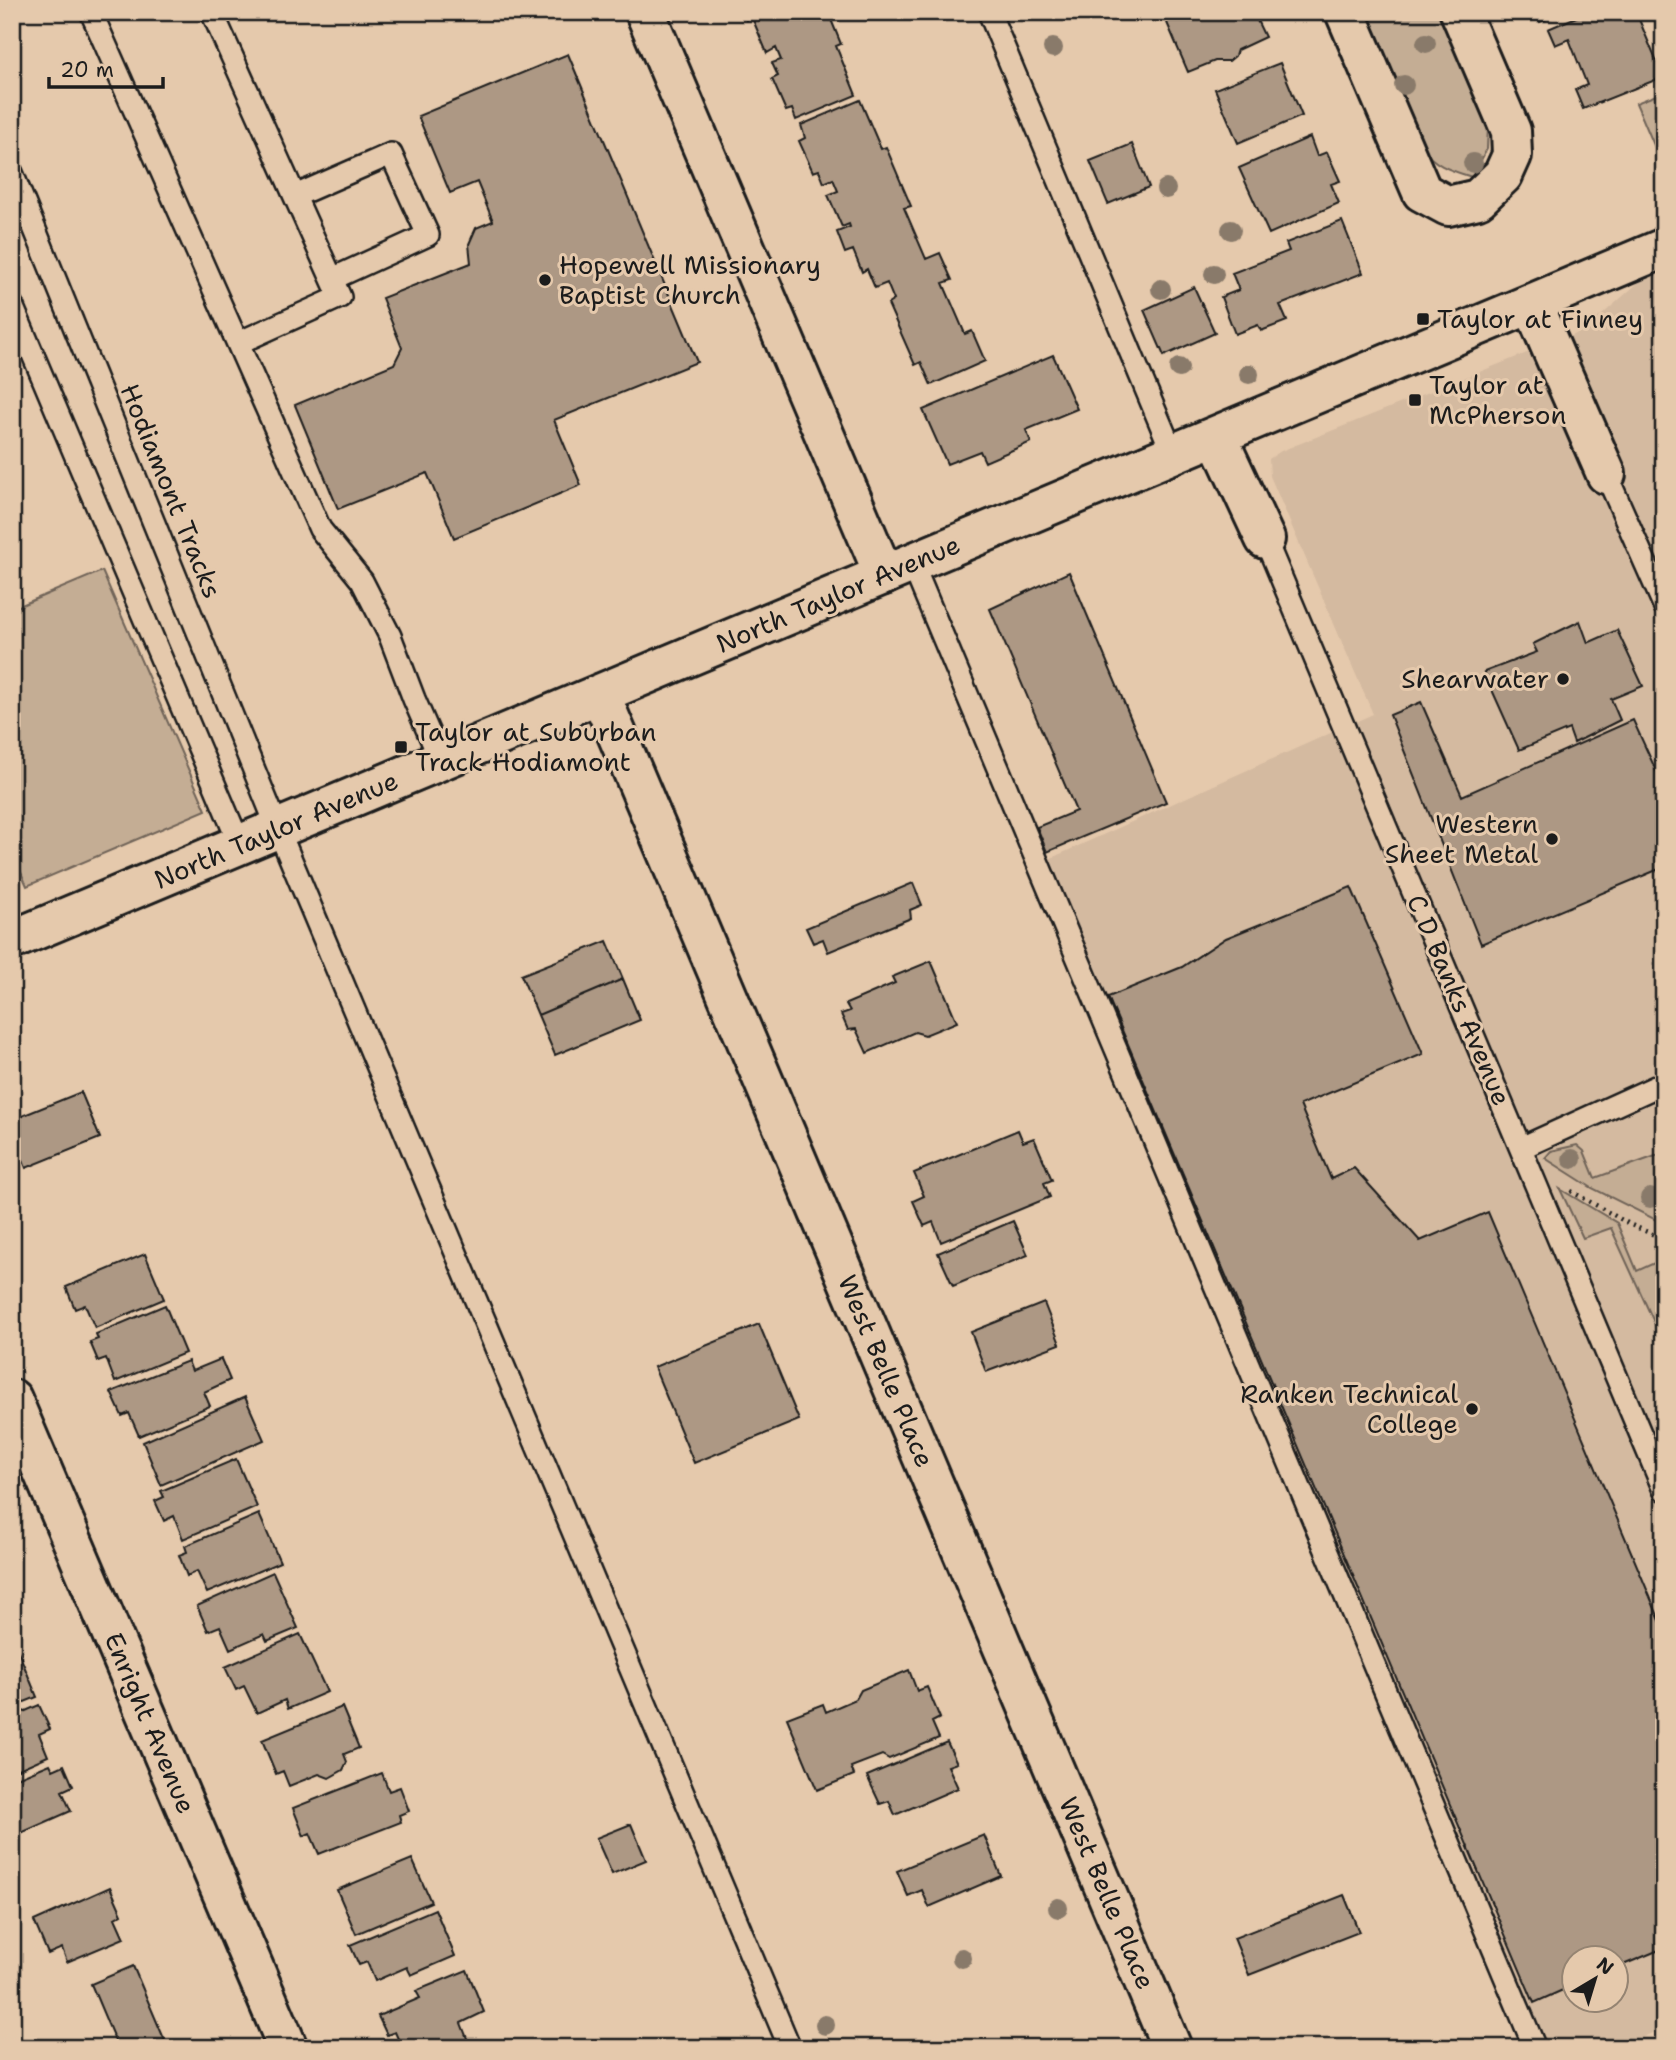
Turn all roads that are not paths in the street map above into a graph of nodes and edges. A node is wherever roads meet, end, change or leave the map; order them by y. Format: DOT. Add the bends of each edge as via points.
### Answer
graph roads {
  1 [pos="91,12"];
  2 [pos="212,12"];
  3 [pos="645,12"];
  4 [pos="989,12"];
  5 [pos="1345,12"];
  6 [pos="1460,12"];
  7 [pos="12,173"];
  8 [pos="295,196"];
  9 [pos="1664,248"];
  10 [pos="332,279"];
  11 [pos="1532,304"];
  12 [pos="12,305"];
  13 [pos="238,343"];
  14 [pos="1217,436"];
  15 [pos="1173,454"];
  16 [pos="1606,474"];
  17 [pos="1265,539"];
  18 [pos="898,569"];
  19 [pos="1664,605"];
  20 [pos="600,694"];
  21 [pos="441,761"];
  22 [pos="278,829"];
  23 [pos="240,845"];
  24 [pos="12,940"];
  25 [pos="1664,1083"];
  26 [pos="1521,1147"];
  27 [pos="12,1399"];
  28 [pos="1664,1490"];
  29 [pos="288,2048"];
  30 [pos="790,2048"];
  31 [pos="1172,2048"];
  32 [pos="1535,2048"];
  1 -- 13 [label="lane"];
  2 -- 8 [label="lane"];
  3 -- 18 [label="street"];
  4 -- 15 [label="lane"];
  5 -- 6 [label="street" via="1422,192 1448,206 1478,199 1503,175 1512,155 1511,131"];
  7 -- 22 [label="lane, Hodiamont Tracks"];
  8 -- 10 [label="lane"];
  8 -- 10 [label="lane" via="391,154 428,235"];
  9 -- 11 [label="street, North Taylor Avenue"];
  10 -- 13 [label="lane" via="340,297"];
  11 -- 14 [label="street, North Taylor Avenue"];
  11 -- 16 [label="street"];
  12 -- 23 [label="lane"];
  13 -- 21 [label="lane" via="320,529 362,581 390,636"];
  14 -- 15 [label="street, North Taylor Avenue"];
  14 -- 17 [label="street, C D Banks Avenue"];
  15 -- 18 [label="street, North Taylor Avenue"];
  16 -- 19 [label="lane"];
  17 -- 26 [label="lane, C D Banks Avenue"];
  18 -- 20 [label="street, North Taylor Avenue"];
  18 -- 32 [label="lane"];
  20 -- 21 [label="street, North Taylor Avenue"];
  20 -- 31 [label="street, West Belle Place"];
  21 -- 22 [label="street, North Taylor Avenue"];
  22 -- 23 [label="street, North Taylor Avenue"];
  22 -- 30 [label="lane, Hodiamont Tracks"];
  23 -- 24 [label="street, North Taylor Avenue"];
  25 -- 26 [label="lane"];
  26 -- 28 [label="lane, C D Banks Avenue"];
  27 -- 29 [label="street, Enright Avenue"];
}
